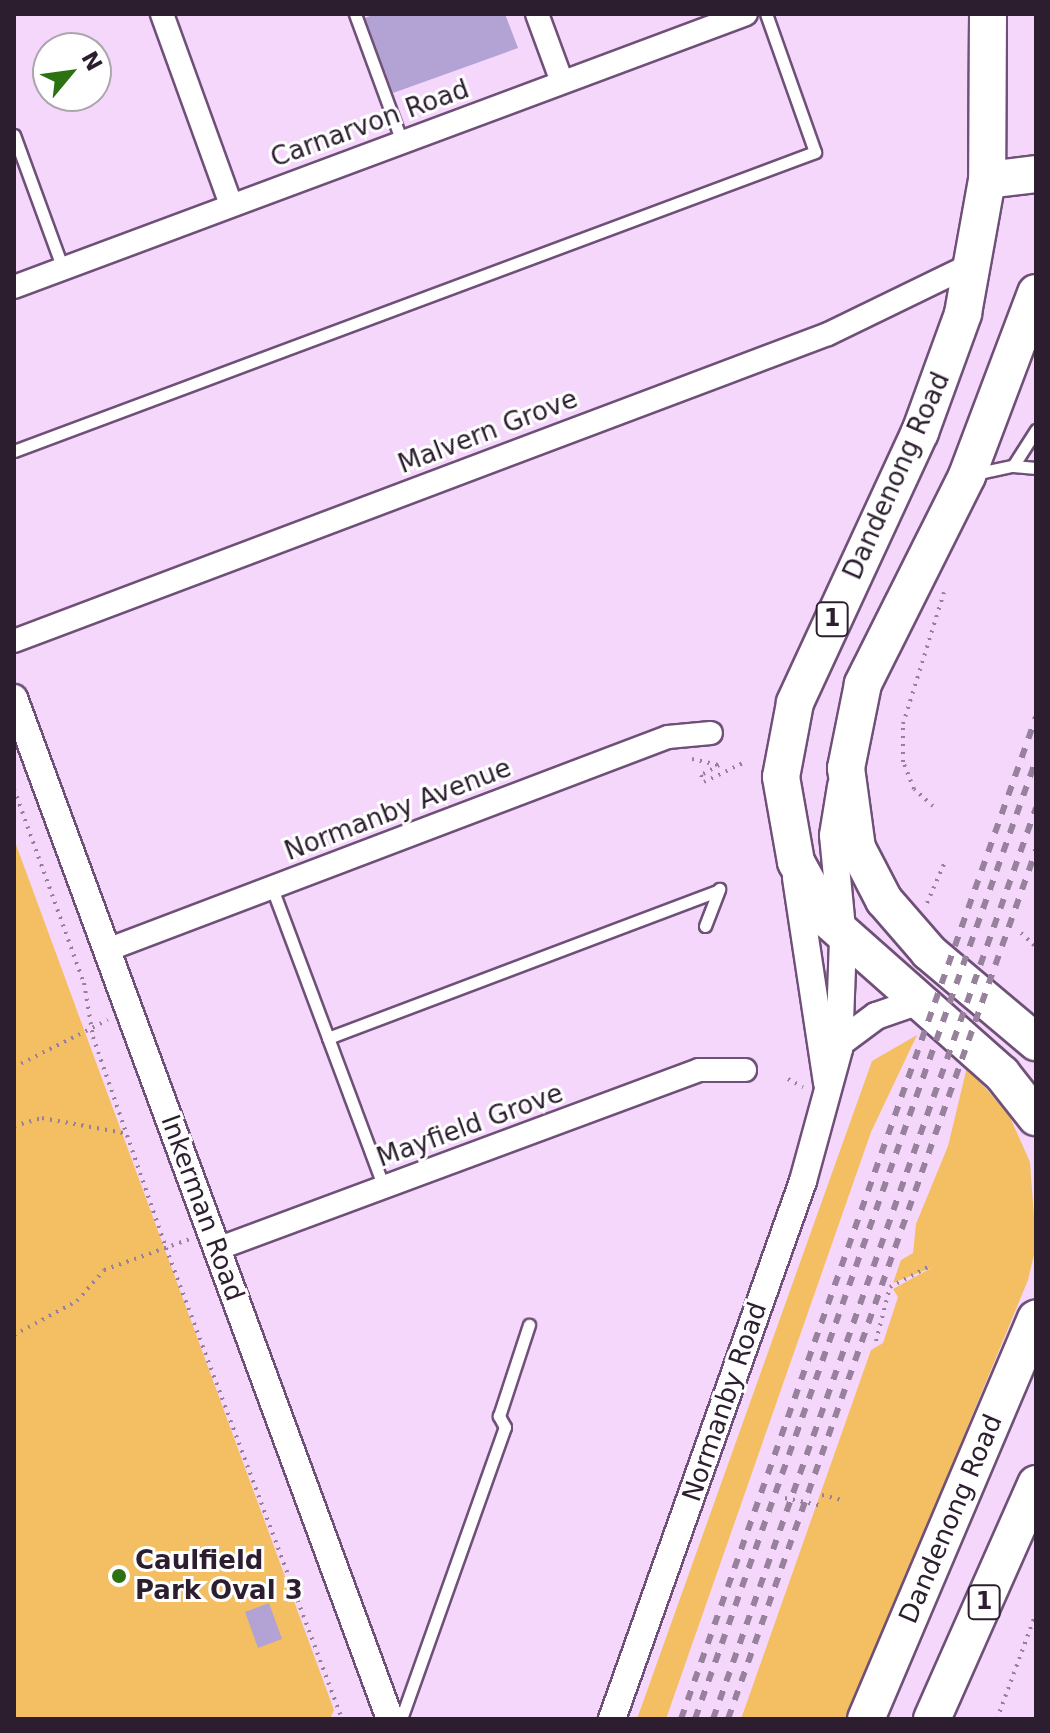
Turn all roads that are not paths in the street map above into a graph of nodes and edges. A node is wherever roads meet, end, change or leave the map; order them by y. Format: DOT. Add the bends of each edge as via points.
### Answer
graph roads {
  1 [pos="162,14"];
  2 [pos="355,14"];
  3 [pos="537,14"];
  4 [pos="746,14"];
  5 [pos="766,14"];
  6 [pos="988,14"];
  7 [pos="562,82"];
  8 [pos="14,135"];
  9 [pos="402,142"];
  10 [pos="1036,174"];
  11 [pos="987,180"];
  12 [pos="231,205"];
  13 [pos="976,262"];
  14 [pos="63,269"];
  15 [pos="14,287"];
  16 [pos="1036,293"];
  17 [pos="1036,430"];
  18 [pos="14,451"];
  19 [pos="1013,466"];
  20 [pos="1036,468"];
  21 [pos="967,476"];
  22 [pos="14,641"];
  23 [pos="14,698"];
  24 [pos="711,733"];
  25 [pos="847,753"];
  26 [pos="788,837"];
  27 [pos="272,888"];
  28 [pos="705,926"];
  29 [pos="843,939"];
  30 [pos="107,950"];
  31 [pos="913,1003"];
  32 [pos="1031,1032"];
  33 [pos="328,1038"];
  34 [pos="841,1042"];
  35 [pos="745,1070"];
  36 [pos="815,1085"];
  37 [pos="1036,1117"];
  38 [pos="384,1189"];
  39 [pos="214,1240"];
  40 [pos="1036,1319"];
  41 [pos="529,1325"];
  42 [pos="1027,1357"];
  43 [pos="1036,1484"];
  44 [pos="390,1719"];
  45 [pos="401,1719"];
  46 [pos="612,1719"];
  47 [pos="866,1719"];
  48 [pos="932,1719"];
  1 -- 12 [label="street"];
  2 -- 9 [label="lane"];
  3 -- 7 [label="street"];
  4 -- 7 [label="street, Carnarvon Road"];
  5 -- 18 [label="lane" via="815,152"];
  6 -- 11 [label="highway, Dandenong Road / 1"];
  7 -- 9 [label="street, Carnarvon Road"];
  8 -- 14 [label="lane"];
  9 -- 12 [label="street, Carnarvon Road"];
  10 -- 11 [label="highway"];
  11 -- 13 [label="highway, Dandenong Road / 1"];
  12 -- 14 [label="street, Carnarvon Road"];
  13 -- 22 [label="street, Malvern Grove" via="828,334"];
  13 -- 26 [label="highway, Dandenong Road / 1" via="928,413 795,703 781,777"];
  14 -- 15 [label="street, Carnarvon Road"];
  16 -- 21 [label="highway, 1"];
  17 -- 19 [label="lane"];
  19 -- 20 [label="lane"];
  19 -- 21 [label="lane"];
  21 -- 25 [label="highway, 1" via="870,669"];
  23 -- 30 [label="street, Inkerman Road"];
  24 -- 27 [label="street, Normanby Avenue" via="668,737"];
  25 -- 29 [label="street, Normanby Road" via="833,835"];
  25 -- 32 [label="highway, 1" via="852,830 876,887 909,933"];
  26 -- 29 [label="highway, Dandenong Road / 1" via="812,897"];
  26 -- 36 [label="street, Normanby Road"];
  27 -- 30 [label="street, Normanby Avenue"];
  27 -- 33 [label="lane"];
  28 -- 33 [label="lane" via="719,888"];
  29 -- 31 [label="highway, Dandenong Road / 1"];
  29 -- 34 [label="street, Normanby Road"];
  30 -- 39 [label="street, Inkerman Road"];
  31 -- 34 [label="street" via="876,1016"];
  31 -- 37 [label="highway, Dandenong Road / 1" via="1002,1074"];
  33 -- 38 [label="lane"];
  34 -- 36 [label="street, Normanby Road"];
  35 -- 38 [label="street, Mayfield Grove" via="699,1070"];
  36 -- 46 [label="street, Normanby Road" via="803,1181"];
  38 -- 39 [label="street, Mayfield Grove"];
  39 -- 44 [label="street, Inkerman Road"];
  40 -- 42 [label="highway, Dandenong Road / 1"];
  41 -- 45 [label="lane" via="499,1416 505,1427"];
  42 -- 47 [label="highway, Dandenong Road / 1"];
  43 -- 48 [label="highway, 1"];
}
